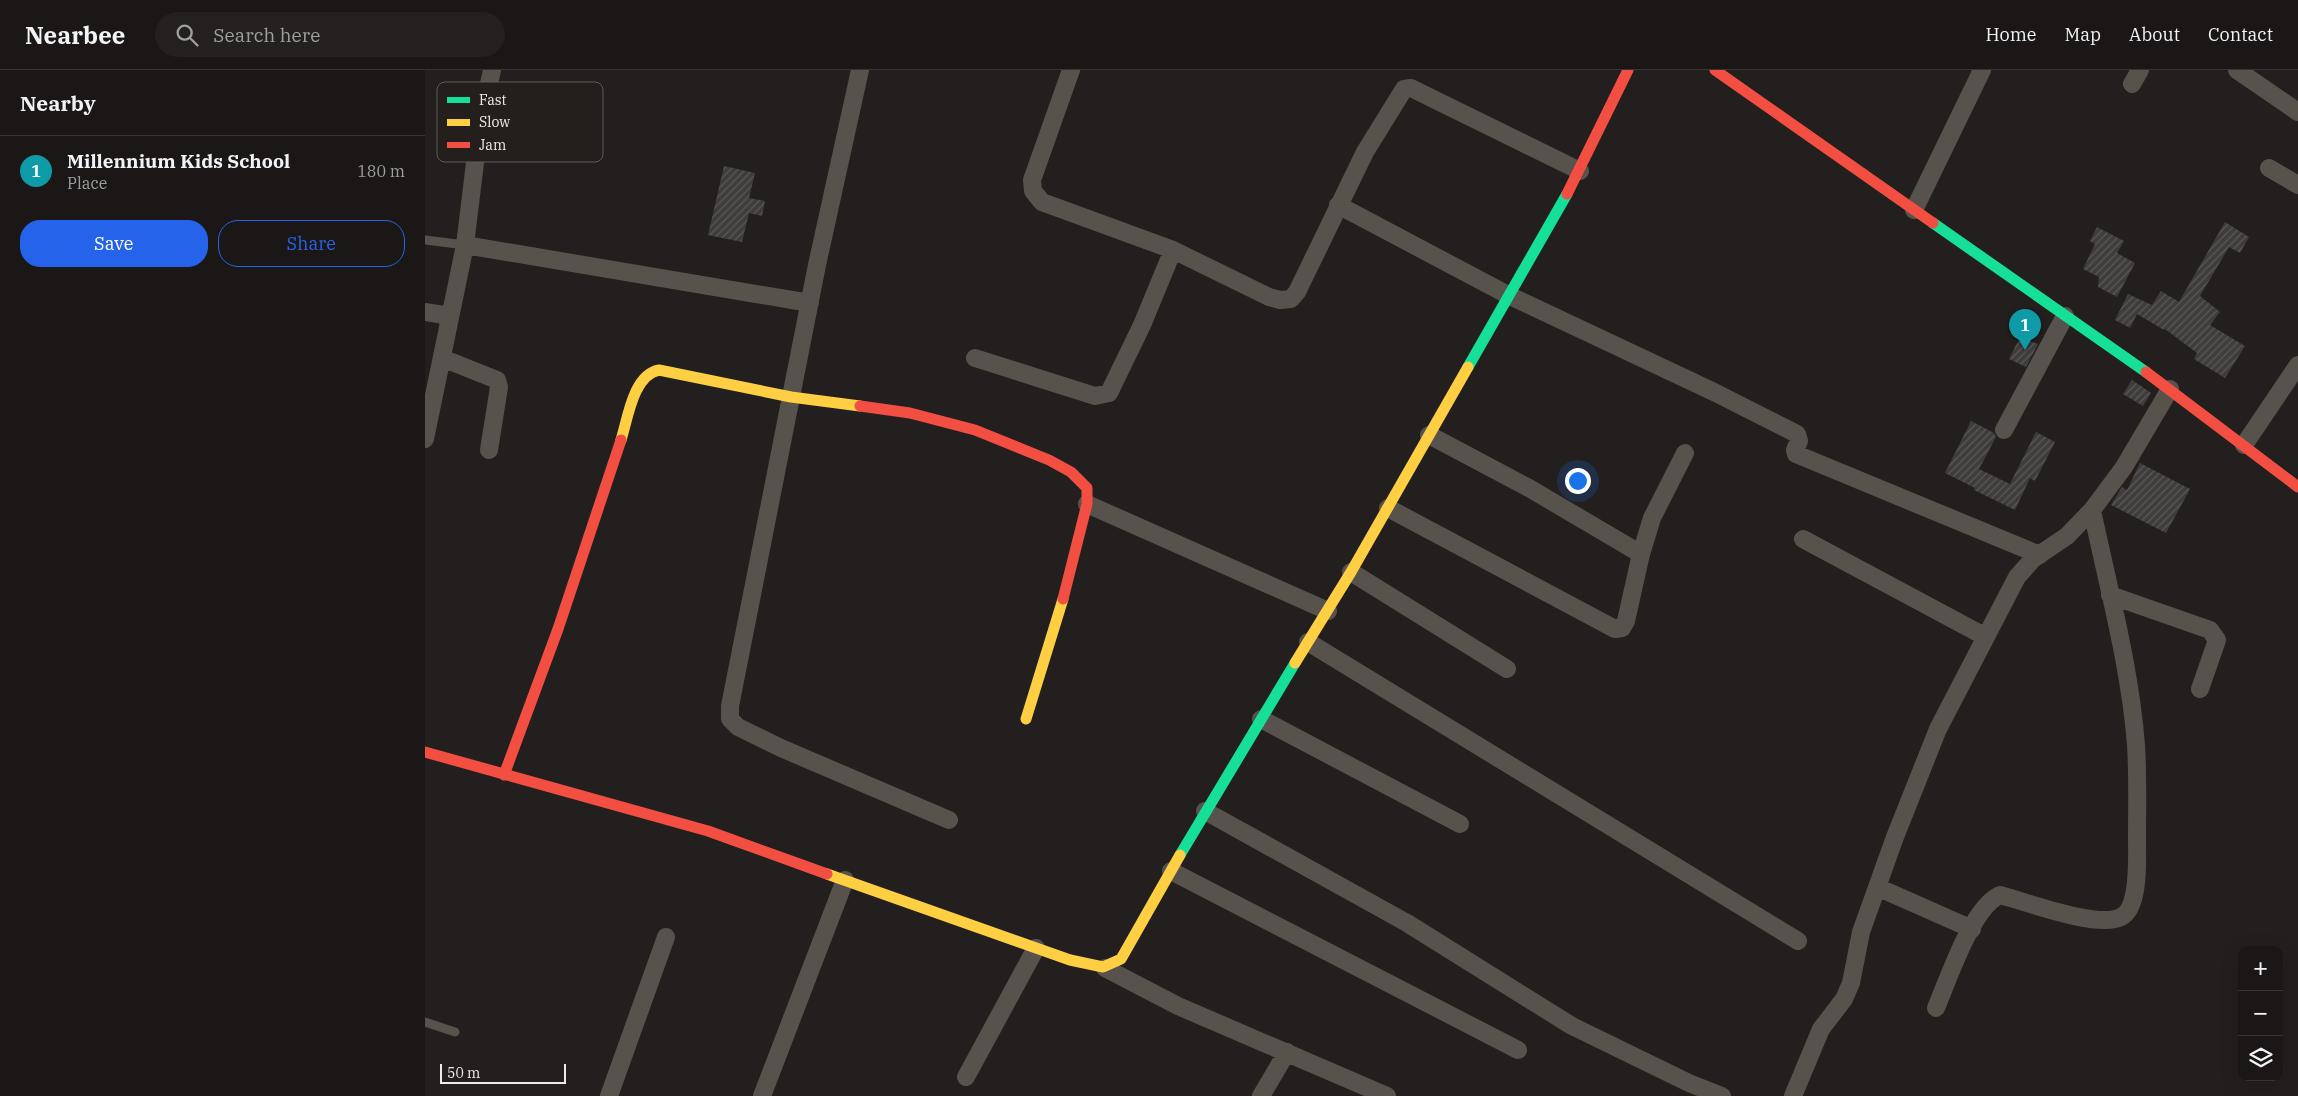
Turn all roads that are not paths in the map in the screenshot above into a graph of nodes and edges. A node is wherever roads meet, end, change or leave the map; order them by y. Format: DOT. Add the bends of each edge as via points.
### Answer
graph roads {
  1 [pos="860,70"];
  2 [pos="1071,70"];
  3 [pos="1628,70"];
  4 [pos="1715,70"];
  5 [pos="1982,70"];
  6 [pos="2237,70"];
  7 [pos="2298,112"];
  8 [pos="475,162"];
  9 [pos="2269,168"];
  10 [pos="1580,171"];
  11 [pos="2298,185"];
  12 [pos="1338,205"];
  13 [pos="1914,210"];
  14 [pos="425,240"];
  15 [pos="465,245"];
  16 [pos="1173,250"];
  17 [pos="1508,295"];
  18 [pos="810,303"];
  19 [pos="425,312"];
  20 [pos="450,316"];
  21 [pos="2065,316"];
  22 [pos="441,358"];
  23 [pos="975,358"];
  24 [pos="2298,365"];
  25 [pos="2170,389"];
  26 [pos="791,397"];
  27 [pos="2003,430"];
  28 [pos="1429,435"];
  29 [pos="425,439"];
  30 [pos="2244,445"];
  31 [pos="489,450"];
  32 [pos="1685,453"];
  33 [pos="2298,487"];
  34 [pos="1087,504"];
  35 [pos="1388,508"];
  36 [pos="2092,510"];
  37 [pos="1803,539"];
  38 [pos="1641,554"];
  39 [pos="2040,556"];
  40 [pos="1351,572"];
  41 [pos="2110,595"];
  42 [pos="1327,611"];
  43 [pos="1986,637"];
  44 [pos="1309,642"];
  45 [pos="1507,669"];
  46 [pos="2200,689"];
  47 [pos="1026,719"];
  48 [pos="1261,719"];
  49 [pos="425,752"];
  50 [pos="504,775"];
  51 [pos="1205,811"];
  52 [pos="949,820"];
  53 [pos="1460,824"];
  54 [pos="1171,871"];
  55 [pos="845,880"];
  56 [pos="1877,887"];
  57 [pos="1972,928"];
  58 [pos="666,937"];
  59 [pos="1798,941"];
  60 [pos="1036,948"];
  61 [pos="1105,968"];
  62 [pos="1936,1008"];
  63 [pos="425,1022"];
  64 [pos="455,1032"];
  65 [pos="1519,1050"];
  66 [pos="1287,1052"];
  67 [pos="966,1077"];
  68 [pos="609,1096"];
  69 [pos="762,1096"];
  70 [pos="1261,1096"];
  71 [pos="1387,1096"];
  72 [pos="1722,1096"];
  73 [pos="1793,1096"];
  1 -- 18 [label="street"];
  2 -- 16 [label="street" via="1032,180 1033,191 1042,202"];
  3 -- 10 [label="street"];
  4 -- 13 [label="street"];
  5 -- 13 [label="street"];
  6 -- 7 [label="street"];
  8 -- 15 [label="street"];
  9 -- 11 [label="street"];
  10 -- 12 [label="street" via="1411,88 1401,91"];
  10 -- 17 [label="street"];
  12 -- 16 [label="street" via="1291,299 1269,297"];
  12 -- 17 [label="street"];
  13 -- 21 [label="street"];
  14 -- 15 [label="lane"];
  15 -- 18 [label="street"];
  15 -- 20 [label="street"];
  16 -- 23 [label="street" via="1109,393 1095,396"];
  17 -- 28 [label="street"];
  17 -- 39 [label="street" via="1797,434 1799,441 1795,450 1801,456"];
  18 -- 26 [label="street"];
  19 -- 20 [label="street"];
  20 -- 22 [label="street"];
  21 -- 25 [label="street"];
  21 -- 27 [label="street"];
  22 -- 29 [label="street"];
  22 -- 31 [label="street" via="497,380 499,387"];
  24 -- 30 [label="street"];
  25 -- 30 [label="street"];
  25 -- 36 [label="street" via="2124,467"];
  26 -- 34 [label="street" via="910,413 975,430 1071,472 1087,488"];
  26 -- 50 [label="street" via="663,370 644,375 548,661"];
  26 -- 52 [label="street" via="729,706 730,719 738,727 781,748"];
  28 -- 35 [label="street"];
  28 -- 38 [label="street" via="1529,488"];
  30 -- 33 [label="street"];
  32 -- 38 [label="street" via="1652,518"];
  34 -- 42 [label="street"];
  34 -- 47 [label="street" via="1060,612"];
  35 -- 38 [label="street" via="1615,629 1622,628 1626,621"];
  35 -- 40 [label="street"];
  36 -- 39 [label="street" via="2067,536"];
  36 -- 41 [label="street"];
  37 -- 43 [label="street"];
  39 -- 43 [label="street" via="2033,559 2017,577"];
  40 -- 42 [label="street"];
  40 -- 45 [label="street"];
  41 -- 46 [label="street" via="2211,630 2217,640"];
  41 -- 57 [label="street" via="2126,668 2136,744 2137,859 2130,911 2111,921 2094,921 2000,895 1984,906"];
  42 -- 44 [label="street"];
  43 -- 56 [label="street" via="1939,729"];
  44 -- 48 [label="street"];
  44 -- 59 [label="street"];
  48 -- 51 [label="street"];
  48 -- 53 [label="street"];
  49 -- 50 [label="street"];
  50 -- 55 [label="street" via="708,831"];
  51 -- 54 [label="street"];
  51 -- 72 [label="street" via="1407,923 1571,1026"];
  54 -- 61 [label="street" via="1121,959"];
  54 -- 65 [label="street"];
  55 -- 60 [label="street"];
  55 -- 69 [label="street"];
  56 -- 57 [label="street"];
  56 -- 73 [label="street" via="1861,932 1851,983 1821,1029"];
  57 -- 62 [label="street"];
  58 -- 68 [label="street"];
  60 -- 61 [label="street"];
  60 -- 67 [label="street"];
  61 -- 66 [label="street" via="1179,1006"];
  63 -- 64 [label="lane"];
  66 -- 70 [label="street"];
  66 -- 71 [label="street"];
}
